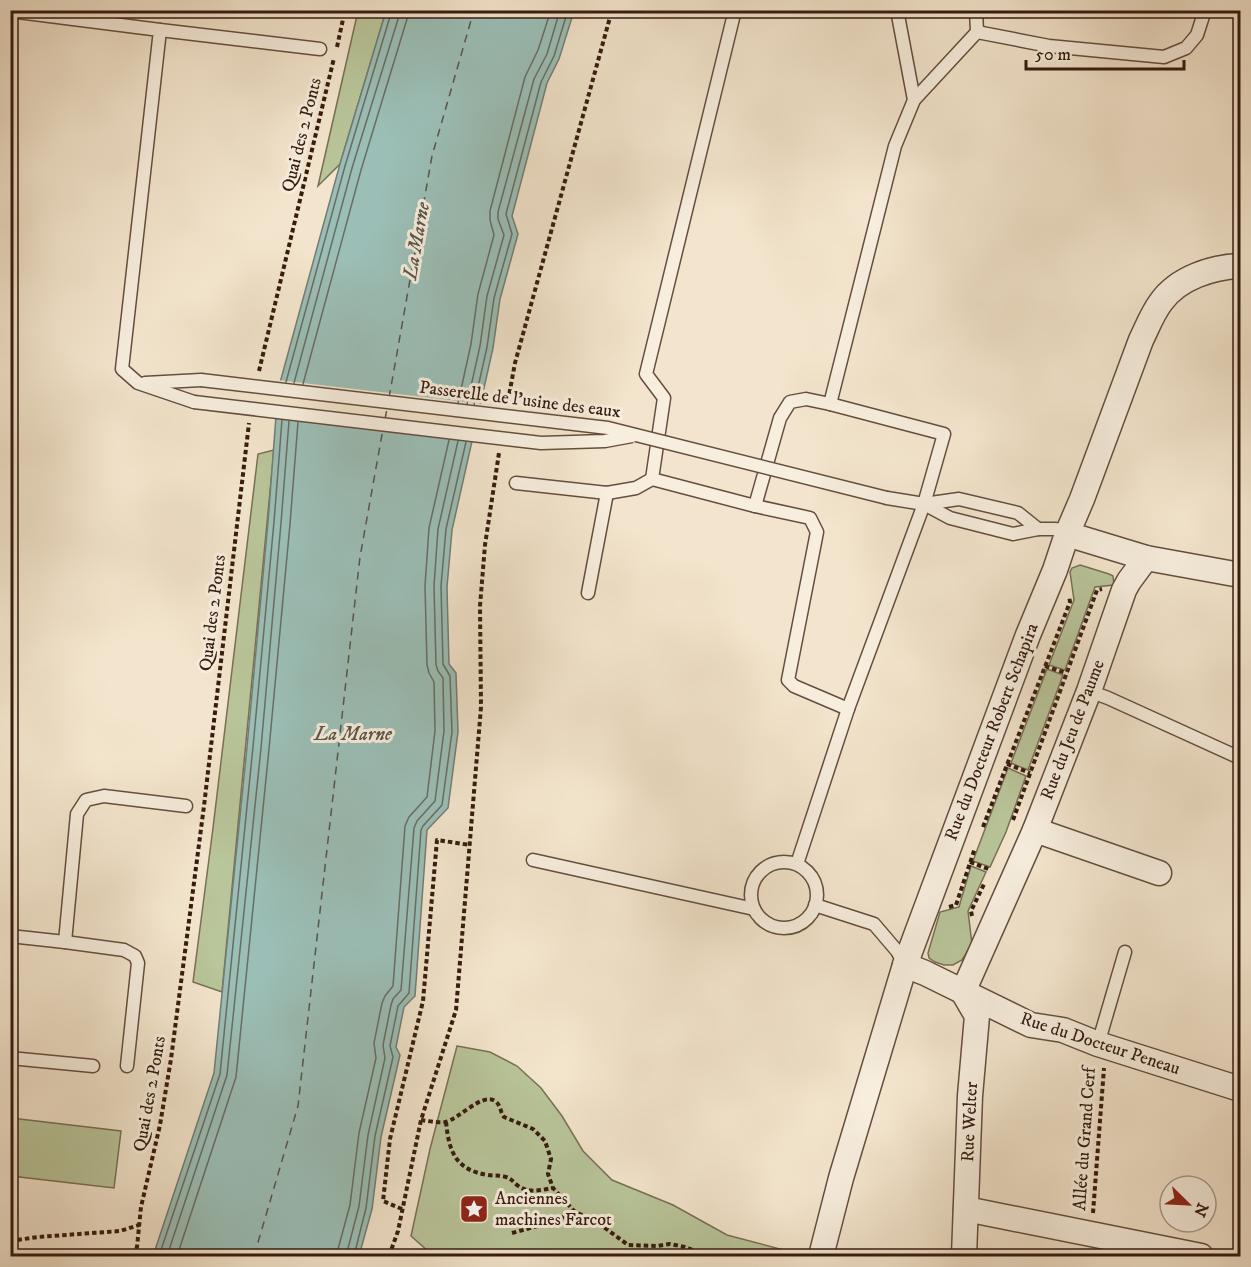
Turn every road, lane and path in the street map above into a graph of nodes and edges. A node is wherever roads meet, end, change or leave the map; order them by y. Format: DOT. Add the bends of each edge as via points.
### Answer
graph roads {
  1 [pos="345,10"];
  2 [pos="612,10"];
  3 [pos="735,10"];
  4 [pos="897,10"];
  5 [pos="976,10"];
  6 [pos="1205,10"];
  7 [pos="10,11"];
  8 [pos="160,30"];
  9 [pos="977,32"];
  10 [pos="320,49"];
  11 [pos="914,99"];
  12 [pos="1240,266"];
  13 [pos="257,376"];
  14 [pos="138,383"];
  15 [pos="830,404"];
  16 [pos="507,410"];
  17 [pos="250,420"];
  18 [pos="639,435"];
  19 [pos="500,445"];
  20 [pos="652,478"];
  21 [pos="516,483"];
  22 [pos="607,493"];
  23 [pos="924,504"];
  24 [pos="755,506"];
  25 [pos="1038,529"];
  26 [pos="1067,534"];
  27 [pos="1146,558"];
  28 [pos="1240,575"];
  29 [pos="1129,580"];
  30 [pos="588,593"];
  31 [pos="1045,666"];
  32 [pos="1066,673"];
  33 [pos="1089,691"];
  34 [pos="848,709"];
  35 [pos="1240,758"];
  36 [pos="1007,764"];
  37 [pos="1030,773"];
  38 [pos="186,806"];
  39 [pos="1011,824"];
  40 [pos="1035,830"];
  41 [pos="470,845"];
  42 [pos="533,860"];
  43 [pos="995,861"];
  44 [pos="970,862"];
  45 [pos="798,864"];
  46 [pos="1159,873"];
  47 [pos="986,880"];
  48 [pos="815,905"];
  49 [pos="754,909"];
  50 [pos="10,936"];
  51 [pos="65,942"];
  52 [pos="983,947"];
  53 [pos="1125,952"];
  54 [pos="905,965"];
  55 [pos="963,992"];
  56 [pos="1102,1045"];
  57 [pos="10,1058"];
  58 [pos="93,1066"];
  59 [pos="127,1066"];
  60 [pos="1240,1089"];
  61 [pos="421,1120"];
  62 [pos="446,1122"];
  63 [pos="553,1188"];
  64 [pos="402,1209"];
  65 [pos="966,1209"];
  66 [pos="574,1211"];
  67 [pos="139,1225"];
  68 [pos="512,1233"];
  69 [pos="1092,1234"];
  70 [pos="10,1241"];
  71 [pos="134,1257"];
  72 [pos="389,1257"];
  73 [pos="721,1257"];
  74 [pos="745,1257"];
  75 [pos="821,1257"];
  76 [pos="964,1257"];
  77 [pos="1202,1257"];
  1 -- 13 [label="path, Quai des 2 Ponts"];
  2 -- 16 [label="path" via="515,363"];
  3 -- 20 [label="lane" via="646,374 664,398"];
  4 -- 11 [label="lane"];
  5 -- 9 [label="lane"];
  6 -- 9 [label="lane" via="1197,35 1186,48 1164,57 1049,46"];
  7 -- 8 [label="lane"];
  8 -- 10 [label="lane"];
  8 -- 14 [label="lane" via="122,369"];
  9 -- 11 [label="lane"];
  11 -- 15 [label="lane" via="895,146"];
  12 -- 26 [label="street, Rue du Docteur Robert Schapira" via="1203,273 1170,291 1160,303 1133,359"];
  14 -- 18 [label="lane, Passerelle de l'usine des eaux, bridge" via="201,380 608,428"];
  14 -- 18 [label="lane, Passerelle de l'usine des eaux, bridge" via="194,402 542,443 605,441"];
  15 -- 23 [label="lane" via="944,434"];
  15 -- 24 [label="lane" via="806,399 790,402 780,418"];
  17 -- 67 [label="path, Quai des 2 Ponts" via="169,1070"];
  18 -- 23 [label="lane, bridge" via="779,472"];
  19 -- 41 [label="path" via="480,606 481,707"];
  20 -- 22 [label="lane" via="636,488"];
  20 -- 24 [label="lane"];
  21 -- 22 [label="lane"];
  22 -- 30 [label="lane"];
  23 -- 25 [label="lane" via="950,518 1013,534"];
  23 -- 25 [label="lane" via="959,499 1018,513"];
  23 -- 34 [label="lane"];
  24 -- 34 [label="lane" via="810,518 817,532 788,680"];
  25 -- 26 [label="lane"];
  26 -- 27 [label="street"];
  26 -- 54 [label="street, Rue du Docteur Robert Schapira"];
  27 -- 28 [label="street"];
  27 -- 29 [label="street, Rue du Jeu de Paume"];
  29 -- 32 [label="path" via="1120,578 1115,587 1097,590"];
  29 -- 33 [label="street, Rue du Jeu de Paume"];
  31 -- 32 [label="path"];
  32 -- 37 [label="path"];
  33 -- 35 [label="lane"];
  33 -- 40 [label="street, Rue du Jeu de Paume"];
  34 -- 45 [label="lane"];
  36 -- 37 [label="path"];
  37 -- 39 [label="path"];
  38 -- 51 [label="lane" via="104,796 87,800 76,814"];
  40 -- 46 [label="street"];
  40 -- 52 [label="street, Rue du Jeu de Paume"];
  41 -- 61 [label="path" via="456,1010"];
  41 -- 64 [label="path" via="437,840 423,1000 390,1139 383,1201"];
  42 -- 49 [label="lane"];
  43 -- 44 [label="path" via="991,870"];
  45 -- 48 [label="lane" via="816,886"];
  45 -- 49 [label="lane" via="778,862 760,872 751,889"];
  47 -- 52 [label="path" via="971,911 972,926"];
  48 -- 49 [label="lane" via="802,922 780,928 760,918"];
  48 -- 54 [label="lane" via="874,924"];
  50 -- 51 [label="lane"];
  51 -- 59 [label="lane" via="124,950 135,956 138,963"];
  52 -- 55 [label="street, Rue du Jeu de Paume"];
  53 -- 56 [label="lane"];
  54 -- 55 [label="street, Rue du Docteur Peneau"];
  54 -- 75 [label="street, Rue du Docteur Robert Schapira"];
  55 -- 56 [label="street, Rue du Docteur Peneau" via="1031,1025 1063,1030"];
  55 -- 65 [label="street, Rue Welter" via="977,1016"];
  56 -- 60 [label="street, Rue du Docteur Peneau"];
  56 -- 69 [label="path, Allée du Grand Cerf"];
  57 -- 58 [label="lane"];
  61 -- 62 [label="path"];
  61 -- 64 [label="path"];
  62 -- 63 [label="path" via="452,1153 460,1165 512,1179 527,1191"];
  62 -- 63 [label="path" via="480,1102 494,1100 504,1117 533,1129 545,1141"];
  63 -- 66 [label="path"];
  64 -- 72 [label="path"];
  65 -- 69 [label="street"];
  65 -- 76 [label="street, Rue Welter"];
  66 -- 68 [label="path" via="556,1221"];
  66 -- 73 [label="path" via="628,1245 670,1244"];
  67 -- 70 [label="path" via="120,1231"];
  67 -- 71 [label="path, Quai des 2 Ponts"];
  69 -- 77 [label="street"];
  73 -- 74 [label="path"];
}
